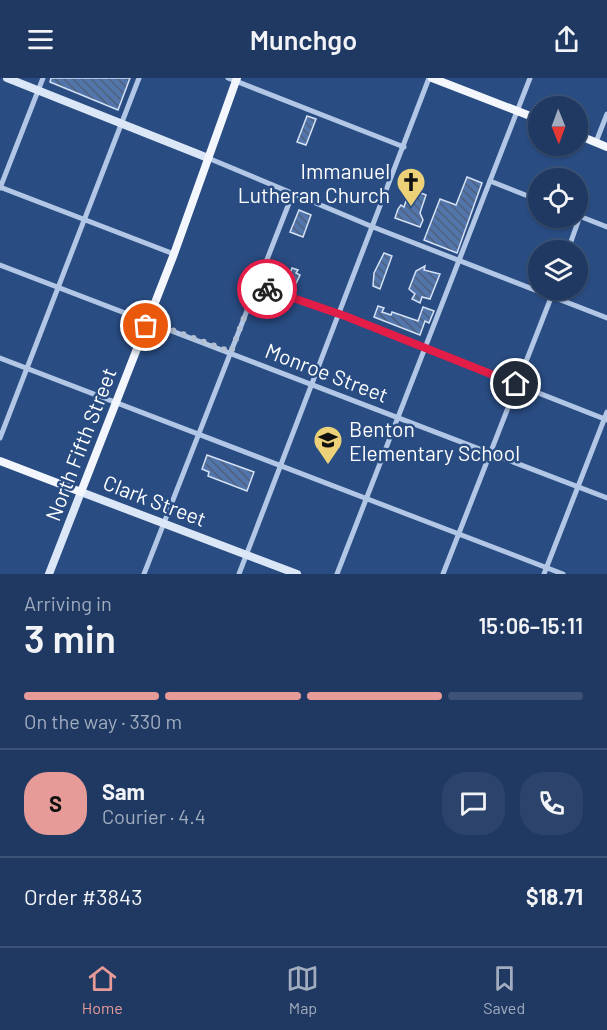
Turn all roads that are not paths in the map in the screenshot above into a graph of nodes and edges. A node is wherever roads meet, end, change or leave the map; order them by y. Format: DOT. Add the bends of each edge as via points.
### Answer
graph roads {
  1 [pos="7,78"];
  2 [pos="43,78"];
  3 [pos="139,78"];
  4 [pos="430,78"];
  5 [pos="530,78"];
  6 [pos="234,79"];
  7 [pos="38,90"];
  8 [pos="516,111"];
  9 [pos="607,114"];
  10 [pos="528,116"];
  11 [pos="121,123"];
  12 [pos="588,139"];
  13 [pos="596,142"];
  14 [pos="404,147"];
  15 [pos="607,147"];
  16 [pos="208,158"];
  17 [pos="490,181"];
  18 [pos="0,187"];
  19 [pos="293,193"];
  20 [pos="528,196"];
  21 [pos="83,219"];
  22 [pos="588,220"];
  23 [pos="373,227"];
  24 [pos="607,227"];
  25 [pos="174,254"];
  26 [pos="459,260"];
  27 [pos="0,265"];
  28 [pos="528,284"];
  29 [pos="57,286"];
  30 [pos="256,286"];
  31 [pos="550,300"];
  32 [pos="568,300"];
  33 [pos="338,314"];
  34 [pos="607,318"];
  35 [pos="148,321"];
  36 [pos="425,347"];
  37 [pos="231,352"];
  38 [pos="0,358"];
  39 [pos="27,369"];
  40 [pos="312,384"];
  41 [pos="516,384"];
  42 [pos="115,402"];
  43 [pos="607,412"];
  44 [pos="398,417"];
  45 [pos="606,419"];
  46 [pos="199,434"];
  47 [pos="0,438"];
  48 [pos="490,453"];
  49 [pos="0,460"];
  50 [pos="280,466"];
  51 [pos="578,486"];
  52 [pos="81,492"];
  53 [pos="607,498"];
  54 [pos="366,499"];
  55 [pos="164,522"];
  56 [pos="459,534"];
  57 [pos="246,554"];
  58 [pos="545,571"];
  59 [pos="49,574"];
  60 [pos="144,574"];
  61 [pos="239,574"];
  62 [pos="297,574"];
  63 [pos="337,574"];
  64 [pos="443,574"];
  65 [pos="563,574"];
  1 -- 7 [label="main road"];
  2 -- 7 [label="street"];
  3 -- 11 [label="street"];
  4 -- 8 [label="main road"];
  4 -- 14 [label="street"];
  5 -- 8 [label="street"];
  6 -- 14 [label="street"];
  6 -- 16 [label="main road, North Fifth Street"];
  7 -- 11 [label="main road"];
  7 -- 18 [label="street"];
  8 -- 10 [label="main road"];
  8 -- 17 [label="street"];
  9 -- 13 [label="street"];
  11 -- 16 [label="main road"];
  11 -- 21 [label="street"];
  12 -- 13 [label="main road"];
  13 -- 15 [label="main road"];
  14 -- 23 [label="street"];
  16 -- 19 [label="street"];
  16 -- 25 [label="main road, North Fifth Street"];
  17 -- 20 [label="street"];
  17 -- 26 [label="street"];
  18 -- 21 [label="street"];
  19 -- 23 [label="street"];
  19 -- 30 [label="street"];
  21 -- 25 [label="street"];
  21 -- 29 [label="street"];
  22 -- 24 [label="street"];
  23 -- 26 [label="street"];
  23 -- 33 [label="street"];
  25 -- 35 [label="main road, North Fifth Street"];
  26 -- 28 [label="street"];
  26 -- 36 [label="street"];
  27 -- 29 [label="street, Monroe Street"];
  29 -- 35 [label="street, Monroe Street"];
  29 -- 39 [label="street"];
  30 -- 33 [label="street"];
  30 -- 37 [label="street"];
  31 -- 41 [label="street"];
  32 -- 34 [label="street"];
  33 -- 36 [label="street"];
  33 -- 40 [label="street"];
  35 -- 37 [label="street, Monroe Street"];
  35 -- 42 [label="main road, North Fifth Street"];
  36 -- 41 [label="street"];
  36 -- 44 [label="street"];
  37 -- 40 [label="street, Monroe Street"];
  37 -- 46 [label="street"];
  38 -- 39 [label="street"];
  39 -- 42 [label="street"];
  39 -- 47 [label="street"];
  40 -- 44 [label="street, Monroe Street"];
  40 -- 50 [label="street"];
  41 -- 45 [label="street"];
  41 -- 48 [label="street"];
  42 -- 46 [label="street"];
  42 -- 52 [label="main road, North Fifth Street"];
  43 -- 45 [label="street"];
  44 -- 48 [label="street, Monroe Street"];
  44 -- 54 [label="street"];
  45 -- 51 [label="street"];
  46 -- 50 [label="street"];
  46 -- 55 [label="street"];
  48 -- 51 [label="street, Monroe Street"];
  48 -- 56 [label="street"];
  49 -- 52 [label="main road, Clark Street"];
  50 -- 54 [label="street"];
  50 -- 57 [label="street"];
  51 -- 53 [label="street, Monroe Street"];
  51 -- 58 [label="street"];
  52 -- 55 [label="main road, Clark Street"];
  52 -- 59 [label="main road, North Fifth Street"];
  54 -- 56 [label="street"];
  54 -- 63 [label="street"];
  55 -- 57 [label="main road, Clark Street"];
  55 -- 60 [label="street"];
  56 -- 58 [label="street"];
  56 -- 64 [label="street"];
  57 -- 61 [label="street"];
  57 -- 62 [label="main road, Clark Street"];
  58 -- 65 [label="street"];
}
